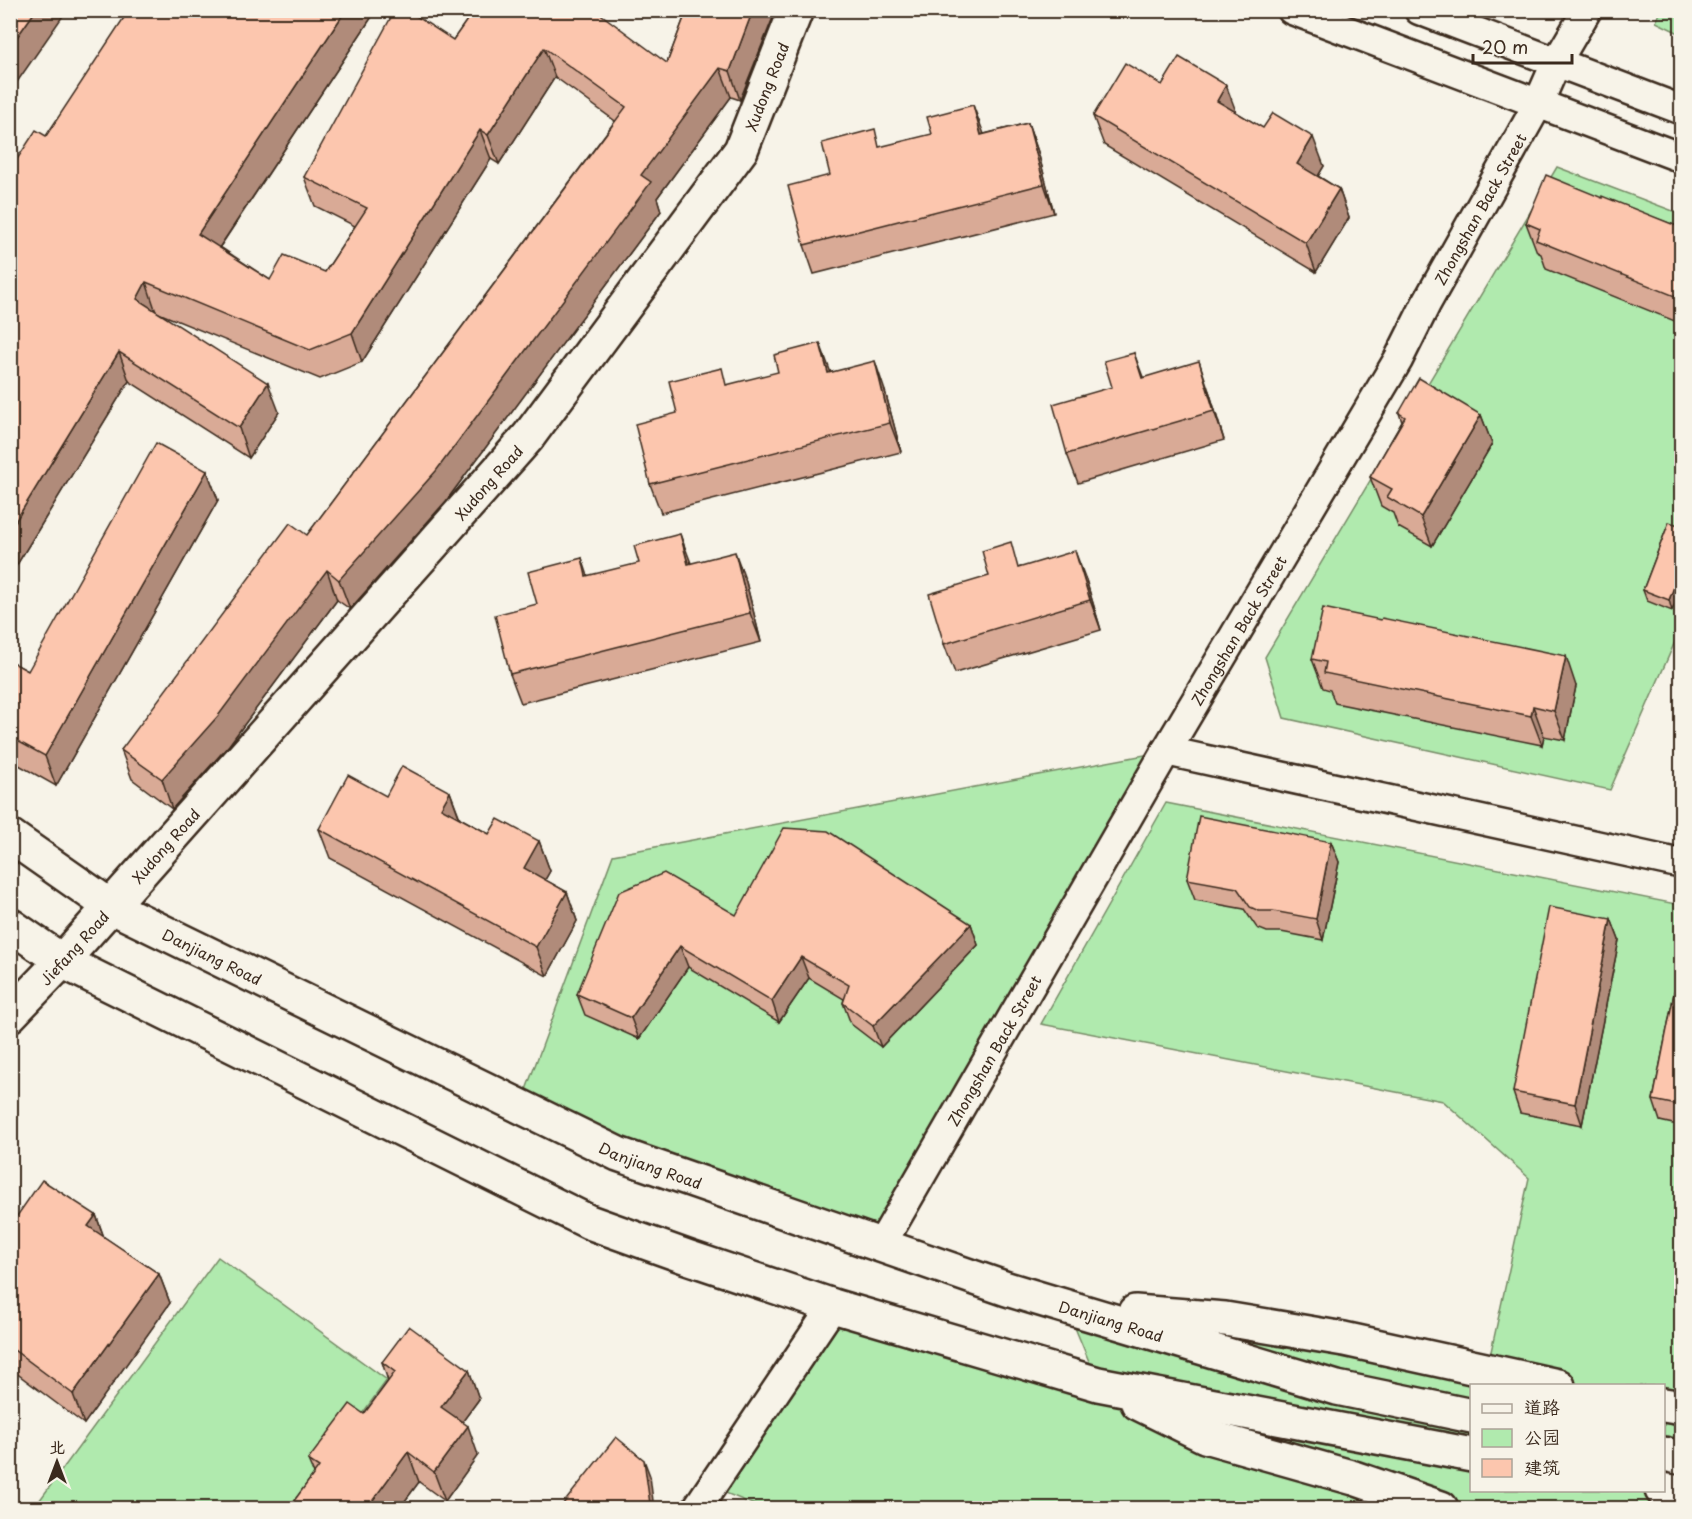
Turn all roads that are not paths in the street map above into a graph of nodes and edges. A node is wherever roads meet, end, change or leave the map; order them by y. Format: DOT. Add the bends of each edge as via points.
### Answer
graph roads {
  1 [pos="796,10"];
  2 [pos="1292,10"];
  3 [pos="1419,10"];
  4 [pos="1587,10"];
  5 [pos="1556,63"];
  6 [pos="1538,104"];
  7 [pos="1682,110"];
  8 [pos="1682,158"];
  9 [pos="1166,751"];
  10 [pos="10,836"];
  11 [pos="1682,864"];
  12 [pos="110,906"];
  13 [pos="10,925"];
  14 [pos="62,961"];
  15 [pos="10,1015"];
  16 [pos="881,1245"];
  17 [pos="833,1306"];
  18 [pos="1066,1306"];
  19 [pos="1098,1383"];
  20 [pos="1549,1384"];
  21 [pos="1665,1405"];
  22 [pos="1682,1408"];
  23 [pos="1470,1416"];
  24 [pos="1665,1454"];
  25 [pos="1470,1455"];
  26 [pos="1682,1458"];
  27 [pos="1665,1491"];
  28 [pos="1682,1493"];
  29 [pos="697,1509"];
  30 [pos="1441,1509"];
  1 -- 12 [label="main road, Xudong Road" via="741,150 528,437"];
  2 -- 6 [label="street"];
  3 -- 5 [label="street"];
  4 -- 5 [label="street, Zhongshan Back Street"];
  5 -- 6 [label="street, Zhongshan Back Street"];
  5 -- 7 [label="street"];
  6 -- 8 [label="street"];
  6 -- 9 [label="street, Zhongshan Back Street" via="1398,360"];
  9 -- 11 [label="street"];
  9 -- 16 [label="street, Zhongshan Back Street"];
  10 -- 12 [label="main road, Danjiang Road"];
  12 -- 14 [label="main road, Jiefang Road"];
  12 -- 16 [label="main road, Danjiang Road" via="618,1154"];
  13 -- 14 [label="main road"];
  14 -- 15 [label="main road, Jiefang Road"];
  14 -- 17 [label="main road" via="590,1222"];
  16 -- 18 [label="main road, Danjiang Road"];
  17 -- 19 [label="main road"];
  17 -- 29 [label="street"];
  18 -- 20 [label="main road" via="1257,1324"];
  18 -- 23 [label="main road, Danjiang Road" via="1337,1388"];
  19 -- 25 [label="main road"];
  19 -- 30 [label="main road" via="1205,1436 1354,1478"];
  21 -- 22 [label="main road"];
  24 -- 26 [label="main road"];
  27 -- 28 [label="main road"];
}
